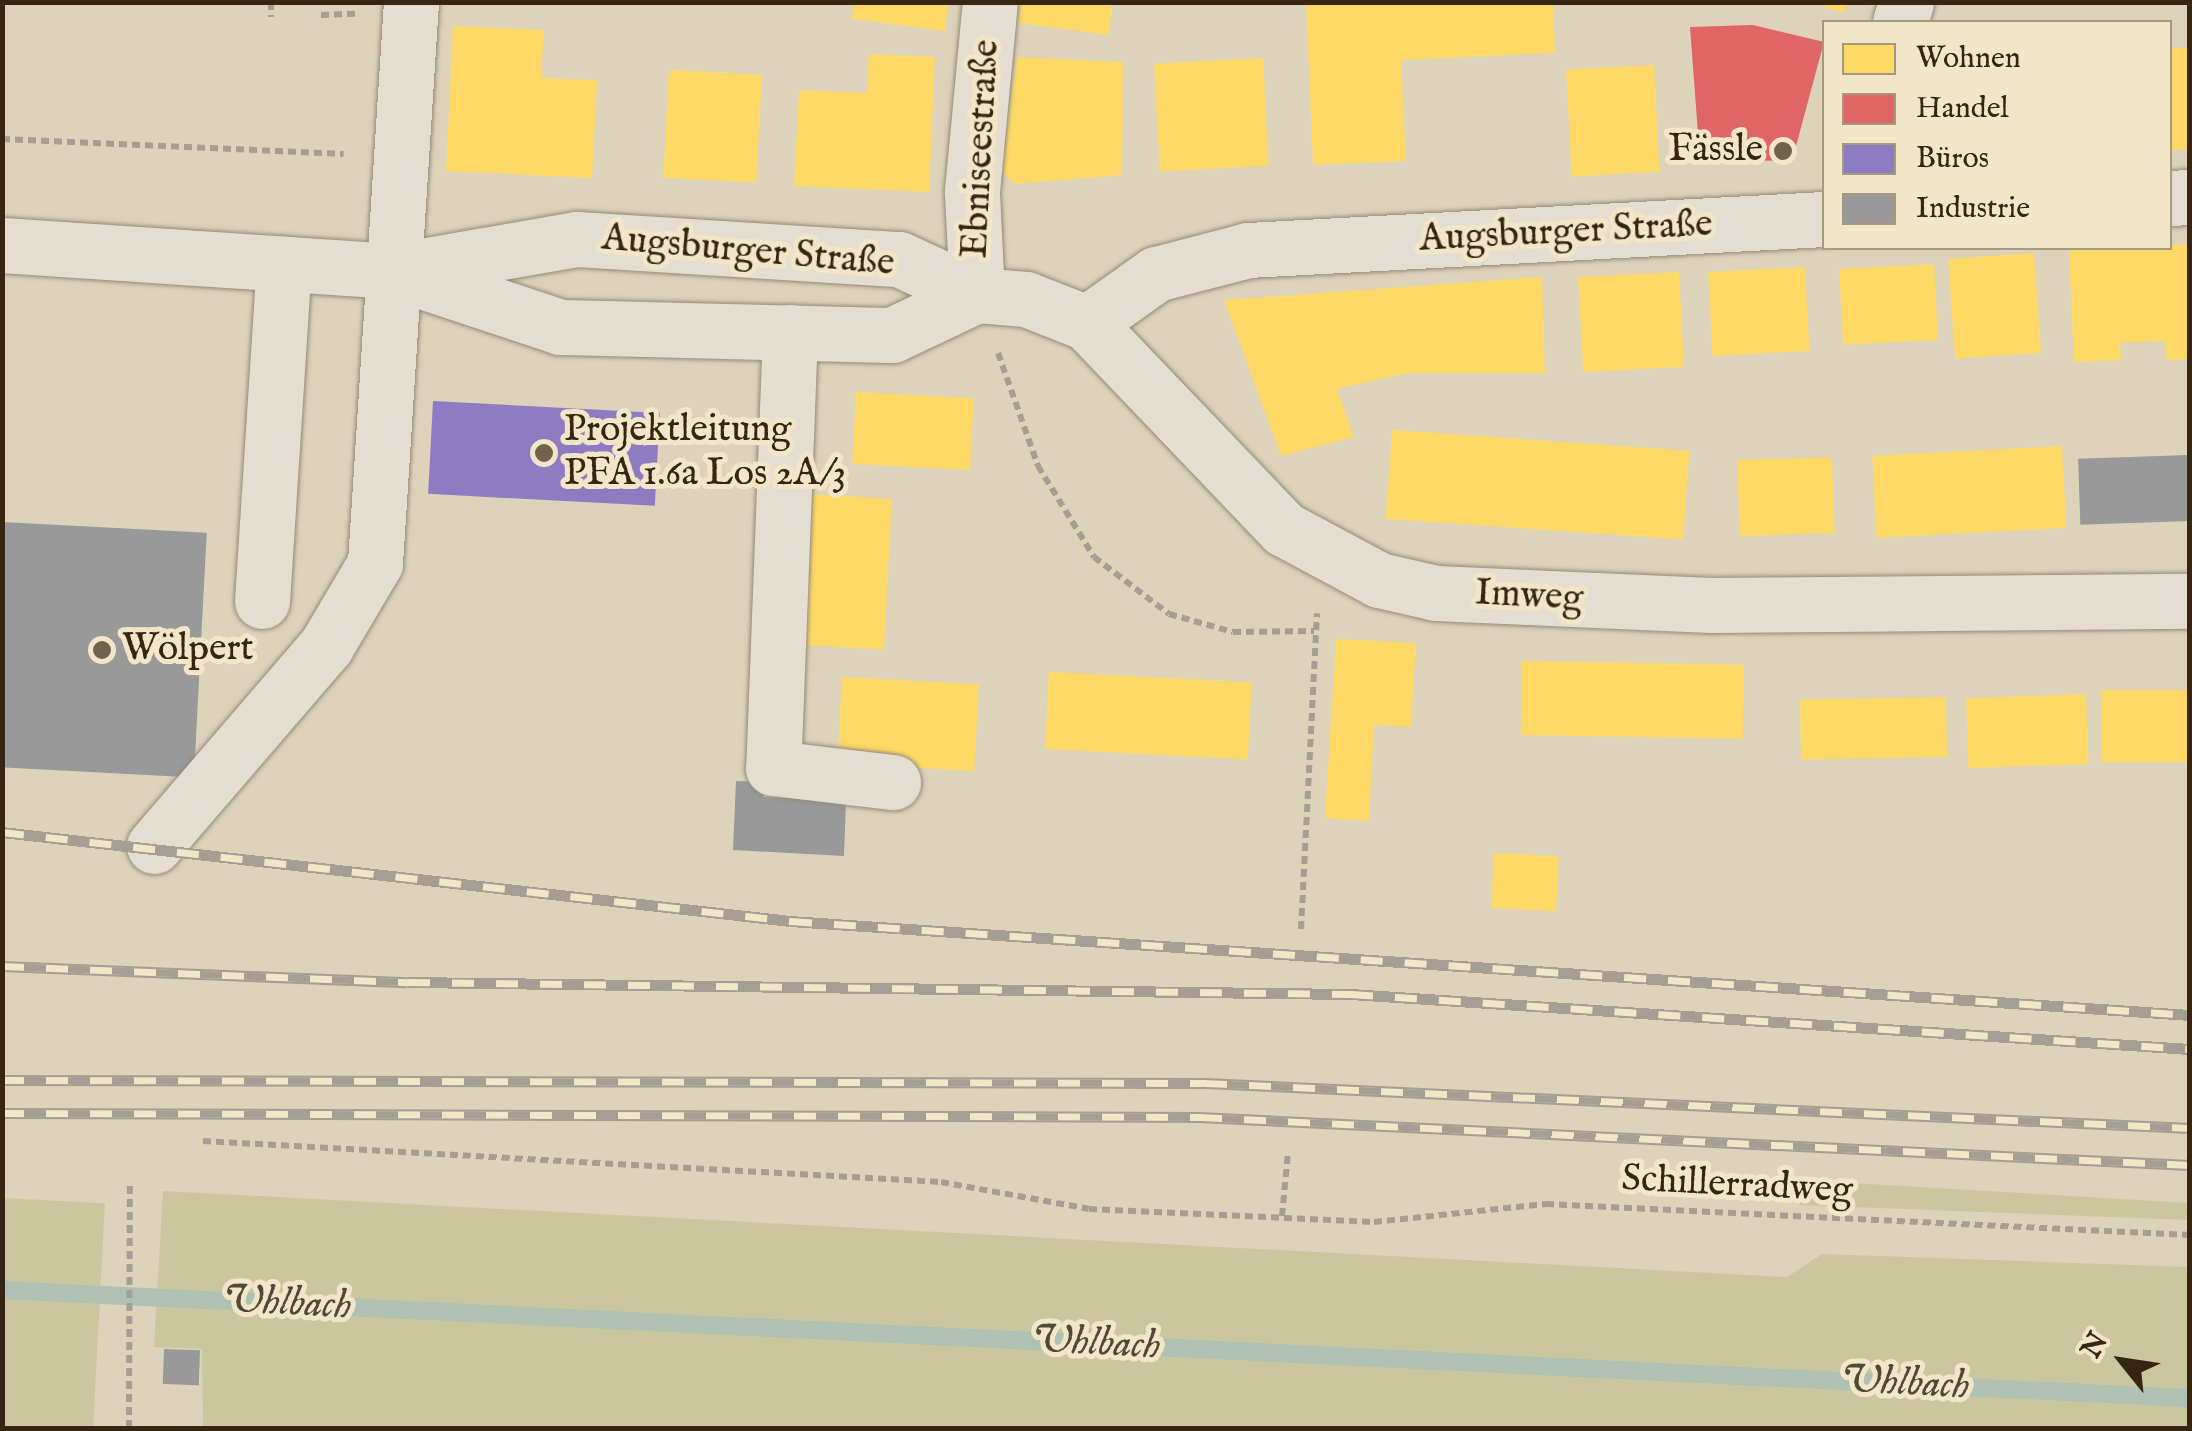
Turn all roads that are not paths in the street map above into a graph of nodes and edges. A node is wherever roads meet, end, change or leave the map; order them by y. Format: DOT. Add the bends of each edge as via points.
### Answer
graph roads {
  1 [pos="410,2"];
  2 [pos="990,2"];
  3 [pos="1822,219"];
  4 [pos="2,246"];
  5 [pos="284,264"];
  6 [pos="393,272"];
  7 [pos="978,295"];
  8 [pos="1087,324"];
  9 [pos="790,332"];
  10 [pos="262,601"];
  11 [pos="2190,601"];
  12 [pos="893,782"];
  13 [pos="154,846"];
  1 -- 6 [label="street"];
  2 -- 7 [label="street, Ebniseestraße" via="972,191"];
  3 -- 8 [label="street, Augsburger Straße" via="1248,250 1156,274"];
  4 -- 5 [label="street, Augsburger Straße"];
  5 -- 6 [label="street, Augsburger Straße"];
  5 -- 10 [label="street"];
  6 -- 7 [label="street, Augsburger Straße" via="576,239 899,259"];
  6 -- 9 [label="street, Augsburger Straße" via="560,328"];
  6 -- 13 [label="street" via="376,564 326,646"];
  7 -- 8 [label="street, Imweg" via="1026,299"];
  7 -- 9 [label="street, Augsburger Straße" via="892,335"];
  8 -- 11 [label="street, Imweg" via="1217,468 1327,557 1379,580 1455,594 1930,608"];
  9 -- 12 [label="street" via="773,768"];
}
